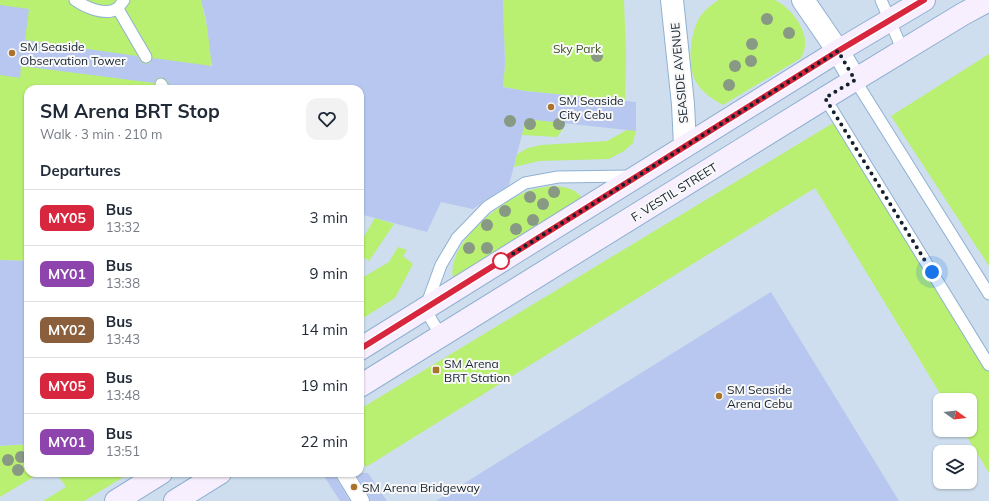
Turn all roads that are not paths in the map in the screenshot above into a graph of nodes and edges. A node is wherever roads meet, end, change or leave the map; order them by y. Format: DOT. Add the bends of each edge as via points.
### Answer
graph roads {
  1 [pos="74,0"];
  2 [pos="672,0"];
  3 [pos="803,0"];
  4 [pos="881,0"];
  5 [pos="924,0"];
  6 [pos="989,0"];
  7 [pos="121,4"];
  8 [pos="890,21"];
  9 [pos="838,51"];
  10 [pos="903,51"];
  11 [pos="146,57"];
  12 [pos="855,80"];
  13 [pos="825,98"];
  14 [pos="685,146"];
  15 [pos="637,176"];
  16 [pos="989,294"];
  17 [pos="425,309"];
  18 [pos="441,336"];
  19 [pos="364,347"];
  20 [pos="989,365"];
  21 [pos="364,384"];
  22 [pos="155,477"];
  23 [pos="214,477"];
  24 [pos="347,477"];
  25 [pos="116,501"];
  26 [pos="175,501"];
  27 [pos="362,501"];
  1 -- 7 [label="lane" via="91,9 105,12"];
  2 -- 14 [label="street, SEASIDE AVENUE"];
  3 -- 9 [label="street"];
  4 -- 8 [label="lane"];
  5 -- 8 [label="main road"];
  6 -- 10 [label="main road, F. VESTIL STREET"];
  7 -- 11 [label="lane"];
  8 -- 9 [label="main road"];
  8 -- 10 [label="lane"];
  9 -- 12 [label="street"];
  9 -- 14 [label="main road"];
  10 -- 12 [label="main road, F. VESTIL STREET"];
  12 -- 13 [label="main road, F. VESTIL STREET"];
  12 -- 16 [label="lane"];
  13 -- 18 [label="main road, F. VESTIL STREET"];
  13 -- 20 [label="lane"];
  14 -- 15 [label="main road"];
  15 -- 17 [label="main road"];
  15 -- 17 [label="lane" via="558,177 525,183 488,207 457,238 441,265"];
  17 -- 18 [label="lane"];
  17 -- 19 [label="main road"];
  18 -- 21 [label="main road, F. VESTIL STREET"];
  22 -- 25 [label="main road"];
  23 -- 26 [label="main road"];
  24 -- 27 [label="street"];
}
